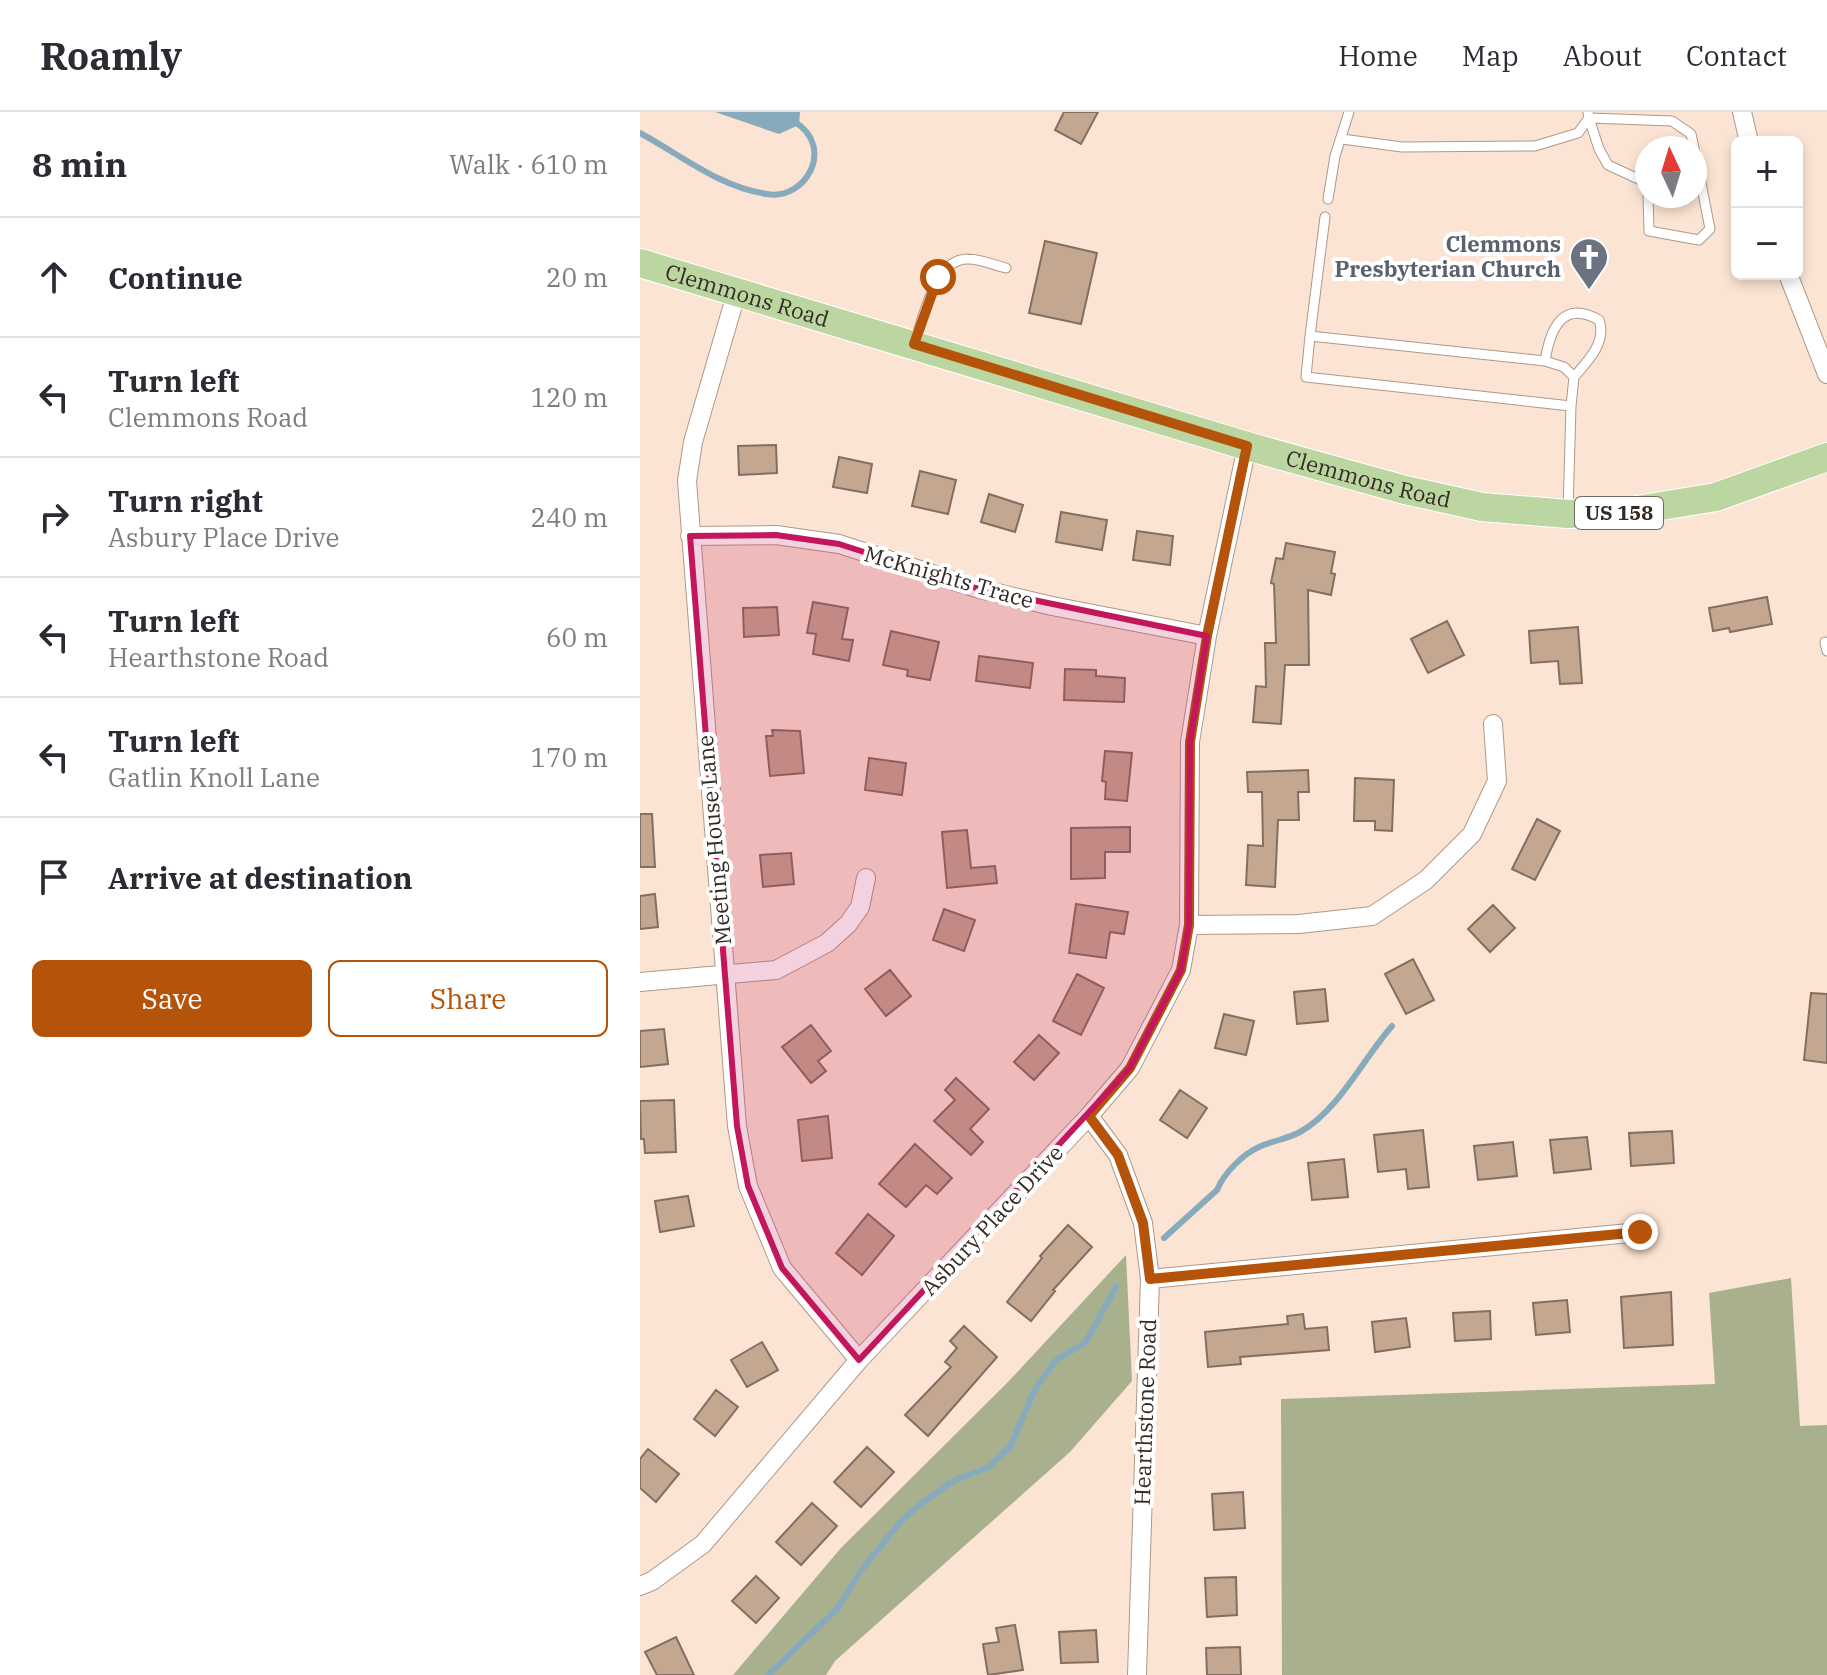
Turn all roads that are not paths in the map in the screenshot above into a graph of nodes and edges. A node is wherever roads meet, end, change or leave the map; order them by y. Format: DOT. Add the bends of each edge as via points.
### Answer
graph roads {
  1 [pos="1349,112"];
  2 [pos="1742,112"];
  3 [pos="1589,115"];
  4 [pos="1692,136"];
  5 [pos="1748,136"];
  6 [pos="1342,139"];
  7 [pos="1635,177"];
  8 [pos="1328,199"];
  9 [pos="1648,208"];
  10 [pos="1706,208"];
  11 [pos="1325,217"];
  12 [pos="640,263"];
  13 [pos="1006,268"];
  14 [pos="1790,280"];
  15 [pos="737,291"];
  16 [pos="1310,336"];
  17 [pos="914,344"];
  18 [pos="1545,361"];
  19 [pos="1827,374"];
  20 [pos="1574,377"];
  21 [pos="1571,406"];
  22 [pos="1247,446"];
  23 [pos="1824,462"];
  24 [pos="1568,514"];
  25 [pos="690,536"];
  26 [pos="1207,636"];
  27 [pos="1493,724"];
  28 [pos="866,878"];
  29 [pos="1189,925"];
  30 [pos="725,976"];
  31 [pos="640,982"];
  32 [pos="1089,1116"];
  33 [pos="1640,1232"];
  34 [pos="1150,1279"];
  35 [pos="859,1360"];
  36 [pos="640,1586"];
  37 [pos="1137,1675"];
  1 -- 6 [label="lane"];
  2 -- 5 [label="street"];
  3 -- 4 [label="lane" via="1672,121"];
  3 -- 6 [label="lane" via="1578,133 1535,146 1402,147"];
  3 -- 7 [label="lane" via="1608,165"];
  6 -- 8 [label="lane"];
  9 -- 10 [label="lane" via="1649,231 1699,240 1710,229"];
  11 -- 16 [label="lane"];
  12 -- 15 [label="main road, Clemmons Road / US 158"];
  13 -- 17 [label="lane" via="966,258 951,265 938,277"];
  14 -- 19 [label="street"];
  15 -- 17 [label="main road, Clemmons Road / US 158"];
  15 -- 25 [label="street, Meeting House Lane" via="693,442 687,481"];
  16 -- 18 [label="lane"];
  16 -- 21 [label="lane" via="1306,377"];
  17 -- 22 [label="main road, Clemmons Road / US 158"];
  18 -- 20 [label="lane"];
  18 -- 20 [label="lane" via="1557,323 1570,314 1590,315 1599,320 1601,336"];
  20 -- 21 [label="lane"];
  21 -- 24 [label="lane"];
  22 -- 24 [label="main road, Clemmons Road / US 158" via="1449,501"];
  22 -- 26 [label="street, Asbury Place Drive"];
  23 -- 24 [label="main road, Clemmons Road / US 158" via="1693,502"];
  25 -- 26 [label="street, McKnights Trace" via="776,535 839,544 976,588"];
  25 -- 30 [label="street, Meeting House Lane"];
  26 -- 29 [label="street, Asbury Place Drive" via="1190,742"];
  27 -- 29 [label="street" via="1497,781 1472,834 1426,880 1372,916 1299,924"];
  28 -- 30 [label="street" via="860,907 827,943 776,970"];
  29 -- 32 [label="street, Asbury Place Drive" via="1181,970 1130,1068"];
  30 -- 31 [label="street"];
  30 -- 35 [label="street, Meeting House Lane" via="737,1126 748,1186 782,1268"];
  32 -- 34 [label="street, Hearthstone Road" via="1118,1155 1143,1223"];
  32 -- 35 [label="street, Asbury Place Drive"];
  33 -- 34 [label="street"];
  34 -- 37 [label="street, Hearthstone Road"];
  35 -- 36 [label="street, Asbury Place Drive" via="703,1544"];
}
